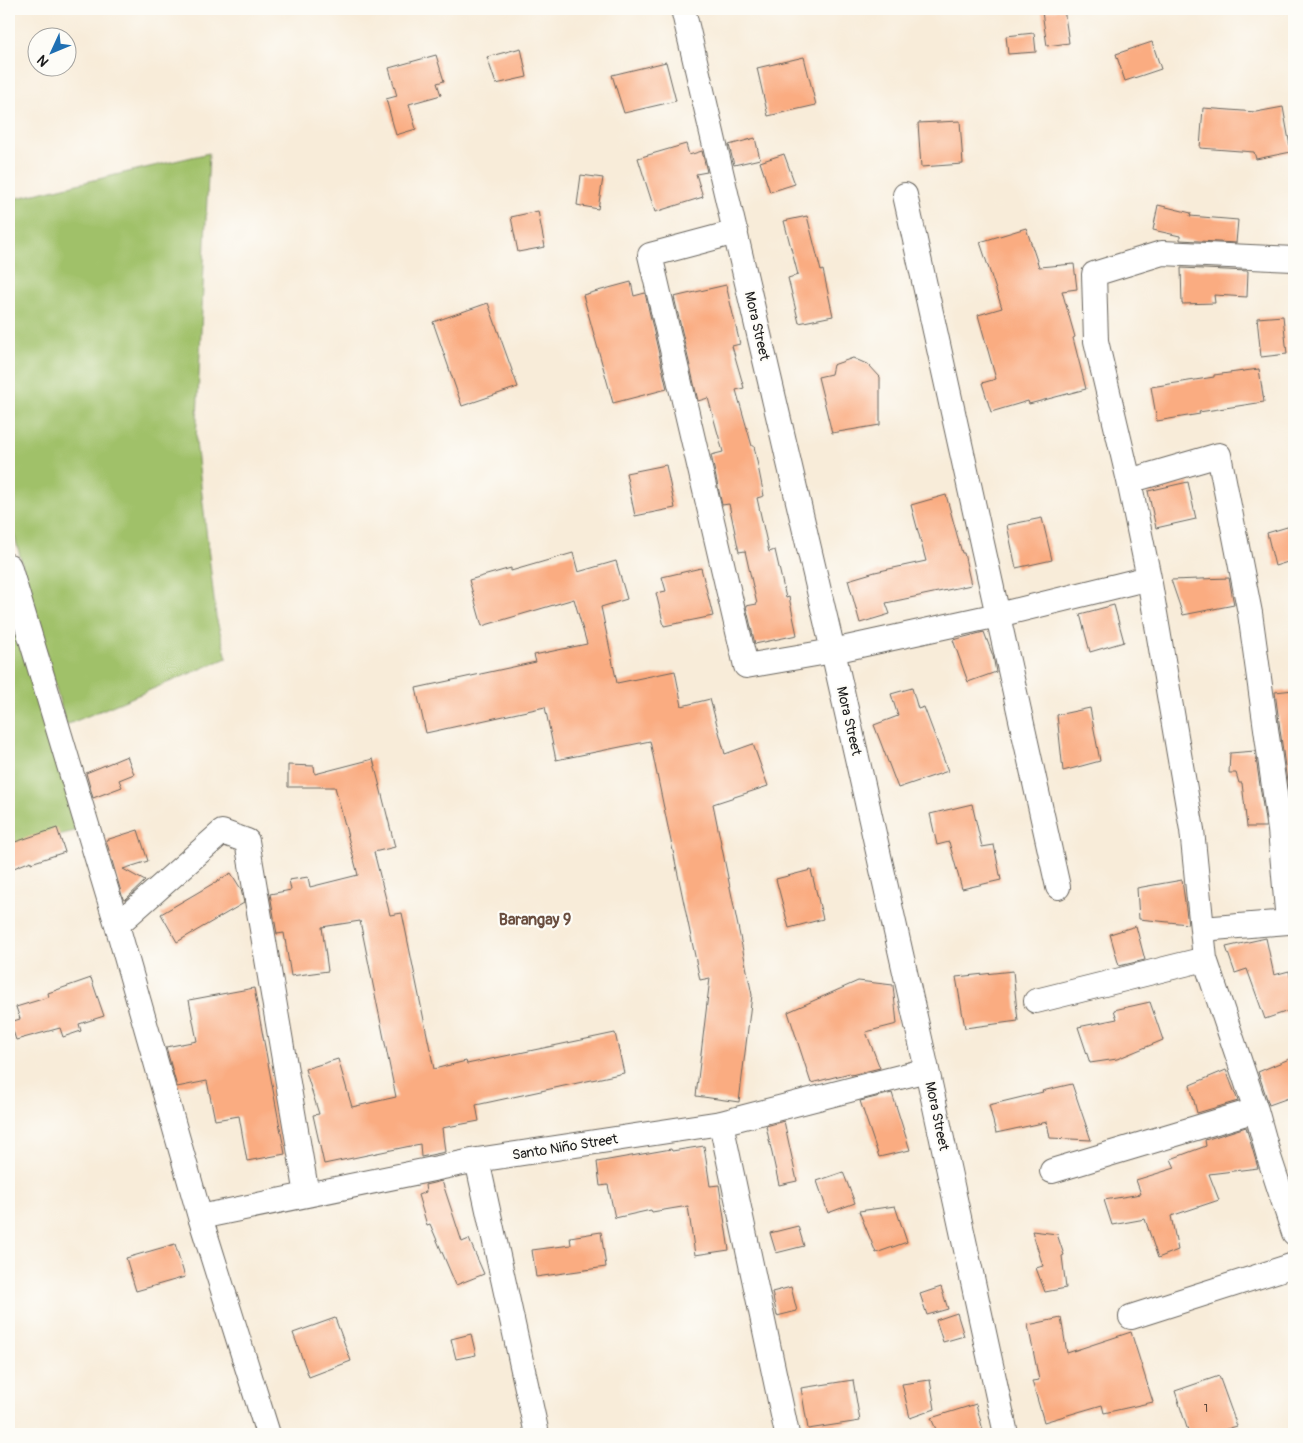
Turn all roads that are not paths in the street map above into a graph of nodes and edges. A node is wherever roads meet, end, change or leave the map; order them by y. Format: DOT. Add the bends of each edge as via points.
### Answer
graph roads {
  1 [pos="684,9"];
  2 [pos="905,195"];
  3 [pos="736,232"];
  4 [pos="1294,259"];
  5 [pos="1129,481"];
  6 [pos="9,566"];
  7 [pos="1148,578"];
  8 [pos="998,615"];
  9 [pos="833,652"];
  10 [pos="1058,887"];
  11 [pos="117,925"];
  12 [pos="1202,929"];
  13 [pos="1205,958"];
  14 [pos="1036,1001"];
  15 [pos="927,1070"];
  16 [pos="1256,1110"];
  17 [pos="721,1123"];
  18 [pos="477,1160"];
  19 [pos="1052,1171"];
  20 [pos="307,1195"];
  21 [pos="200,1216"];
  22 [pos="1294,1233"];
  23 [pos="1294,1265"];
  24 [pos="1131,1317"];
  25 [pos="268,1434"];
  26 [pos="537,1434"];
  27 [pos="787,1434"];
  28 [pos="1006,1434"];
  1 -- 3 [label="street, Mora Street"];
  2 -- 8 [label="street"];
  3 -- 9 [label="street, Mora Street"];
  3 -- 9 [label="street" via="650,255 654,274 746,666"];
  4 -- 5 [label="street" via="1162,253 1094,274 1096,341"];
  5 -- 7 [label="street"];
  5 -- 12 [label="street" via="1219,455 1250,613 1280,830 1288,922"];
  6 -- 11 [label="street"];
  7 -- 8 [label="street"];
  7 -- 12 [label="street" via="1192,830"];
  8 -- 9 [label="street"];
  8 -- 10 [label="street"];
  9 -- 15 [label="street, Mora Street"];
  11 -- 20 [label="street" via="222,832 247,841"];
  11 -- 21 [label="street"];
  12 -- 13 [label="street"];
  13 -- 14 [label="street"];
  13 -- 16 [label="street"];
  15 -- 17 [label="street, Santo Niño Street"];
  15 -- 28 [label="street, Mora Street"];
  16 -- 19 [label="street"];
  16 -- 22 [label="street"];
  17 -- 18 [label="street, Santo Niño Street"];
  17 -- 27 [label="street"];
  18 -- 20 [label="street, Santo Niño Street"];
  18 -- 26 [label="street"];
  20 -- 21 [label="street, Santo Niño Street"];
  21 -- 25 [label="street"];
  23 -- 24 [label="street"];
}
